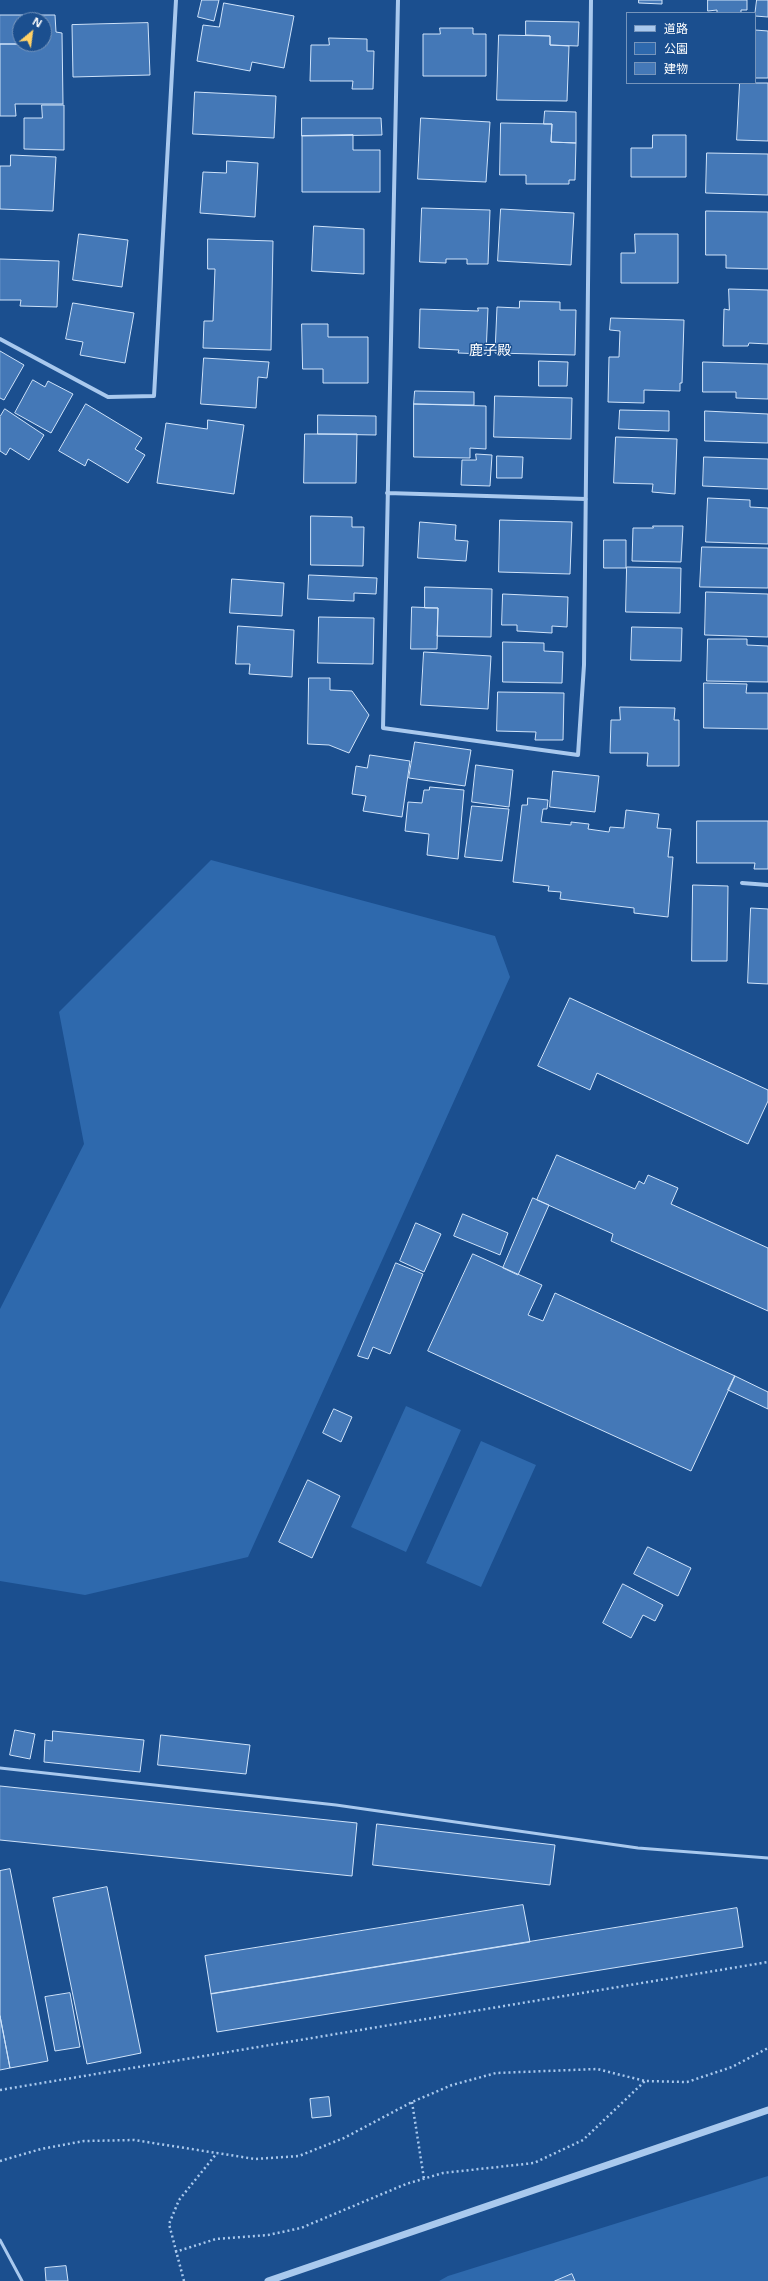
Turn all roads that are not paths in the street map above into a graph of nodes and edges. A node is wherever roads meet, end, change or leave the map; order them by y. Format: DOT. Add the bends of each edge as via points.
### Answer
graph roads {
  1 [pos="176,0"];
  2 [pos="398,0"];
  3 [pos="591,0"];
  4 [pos="0,339"];
  5 [pos="388,493"];
  6 [pos="586,499"];
  7 [pos="742,883"];
  8 [pos="768,885"];
  9 [pos="0,1768"];
  10 [pos="768,1858"];
  11 [pos="768,2110"];
  12 [pos="0,2240"];
  13 [pos="22,2281"];
  14 [pos="268,2281"];
  1 -- 4 [label="street" via="154,396 108,397"];
  2 -- 5 [label="street"];
  3 -- 6 [label="street"];
  5 -- 6 [label="street"];
  5 -- 6 [label="street" via="382,728 578,755 584,665"];
  7 -- 8 [label="street"];
  9 -- 10 [label="lane" via="336,1805 638,1848"];
  11 -- 14 [label="street"];
  12 -- 13 [label="lane"];
}
